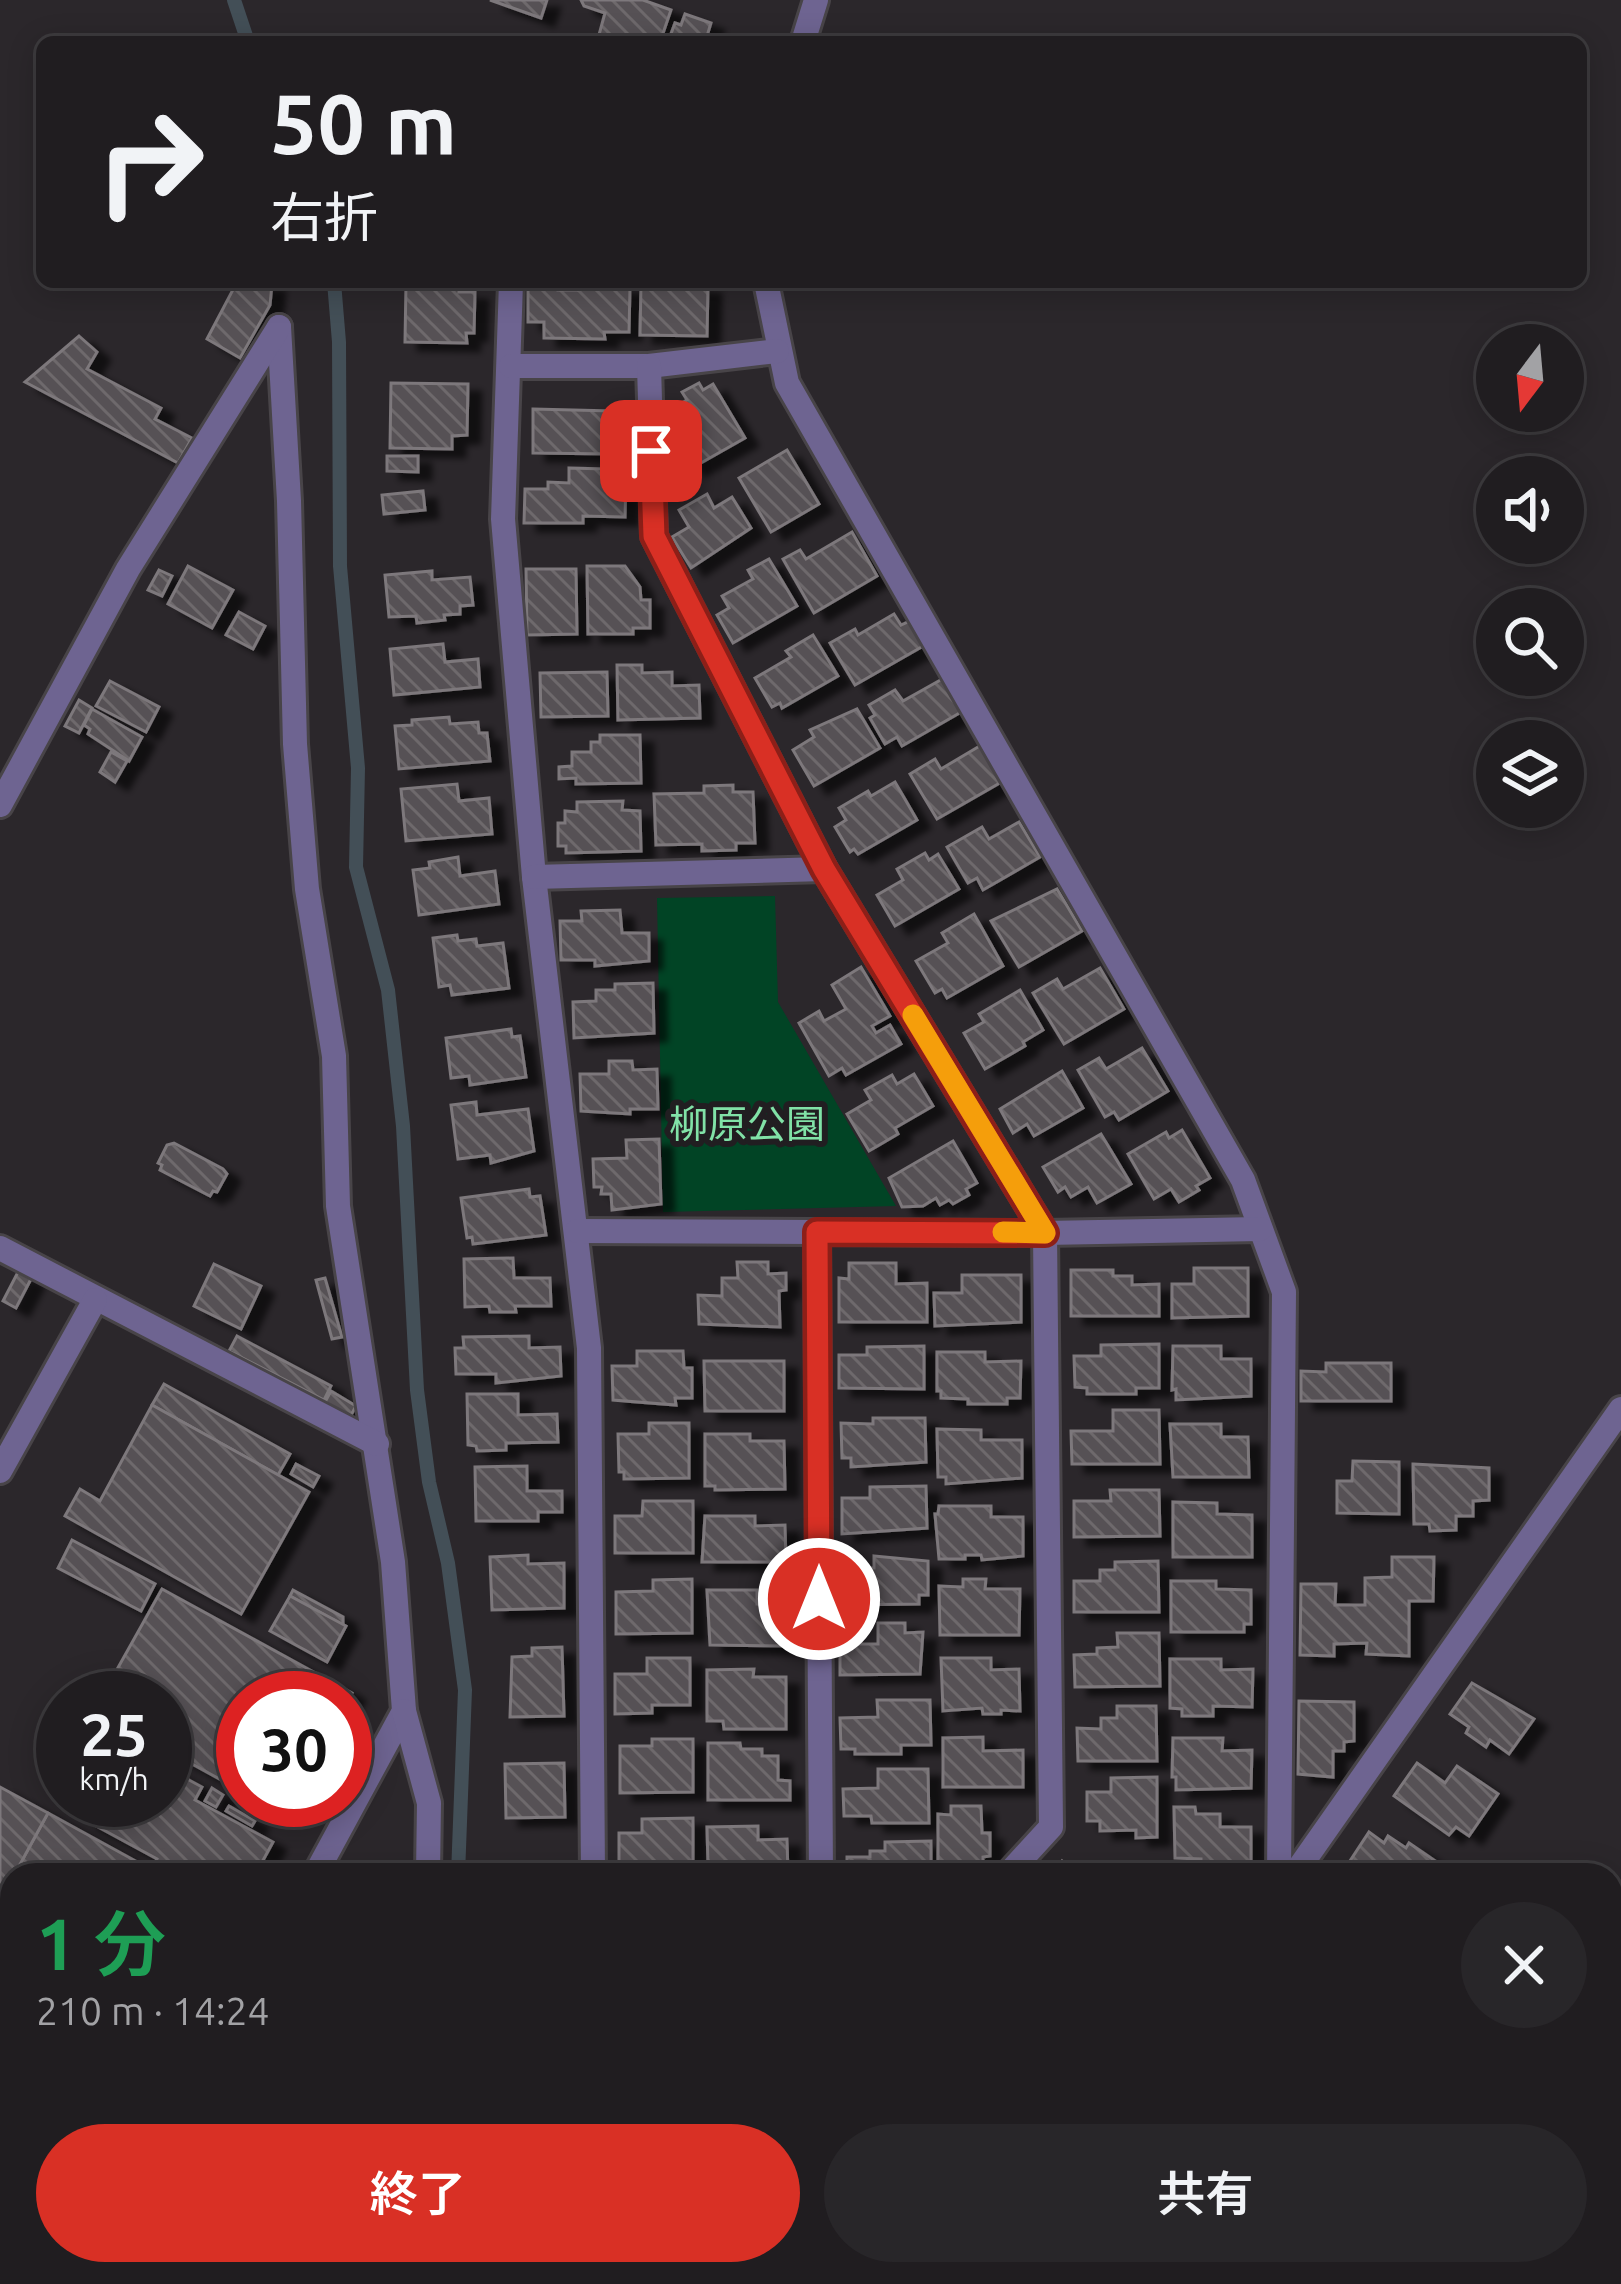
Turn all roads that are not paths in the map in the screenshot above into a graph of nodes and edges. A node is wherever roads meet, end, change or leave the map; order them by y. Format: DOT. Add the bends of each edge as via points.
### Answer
graph roads {
  1 [pos="816,0"];
  2 [pos="805,36"];
  3 [pos="511,288"];
  4 [pos="767,288"];
  5 [pos="777,351"];
  6 [pos="511,366"];
  7 [pos="649,366"];
  8 [pos="0,805"];
  9 [pos="824,869"];
  10 [pos="534,877"];
  11 [pos="1260,1229"];
  12 [pos="577,1231"];
  13 [pos="817,1232"];
  14 [pos="1045,1233"];
  15 [pos="0,1248"];
  16 [pos="94,1300"];
  17 [pos="1621,1409"];
  18 [pos="377,1444"];
  19 [pos="0,1471"];
  20 [pos="404,1711"];
  21 [pos="322,1863"];
  22 [pos="428,1863"];
  23 [pos="593,1863"];
  24 [pos="821,1863"];
  25 [pos="1018,1863"];
  26 [pos="1279,1863"];
  27 [pos="1302,1863"];
  1 -- 2 [label="street"];
  3 -- 6 [label="street"];
  4 -- 5 [label="street"];
  5 -- 7 [label="street"];
  5 -- 11 [label="street" via="787,383 1244,1180"];
  6 -- 7 [label="street"];
  6 -- 10 [label="street" via="502,519"];
  7 -- 9 [label="street" via="654,536"];
  8 -- 18 [label="street" via="128,569 279,327 295,744 334,1056 338,1206"];
  9 -- 10 [label="street"];
  9 -- 14 [label="street"];
  10 -- 12 [label="street"];
  11 -- 14 [label="street"];
  11 -- 26 [label="street" via="1284,1292"];
  12 -- 13 [label="street"];
  12 -- 23 [label="street" via="589,1348"];
  13 -- 14 [label="street"];
  13 -- 24 [label="street"];
  14 -- 25 [label="street" via="1051,1827"];
  15 -- 16 [label="street"];
  16 -- 18 [label="street"];
  16 -- 19 [label="street"];
  17 -- 27 [label="street"];
  18 -- 20 [label="street"];
  20 -- 21 [label="street"];
  20 -- 22 [label="street" via="430,1803"];
}
